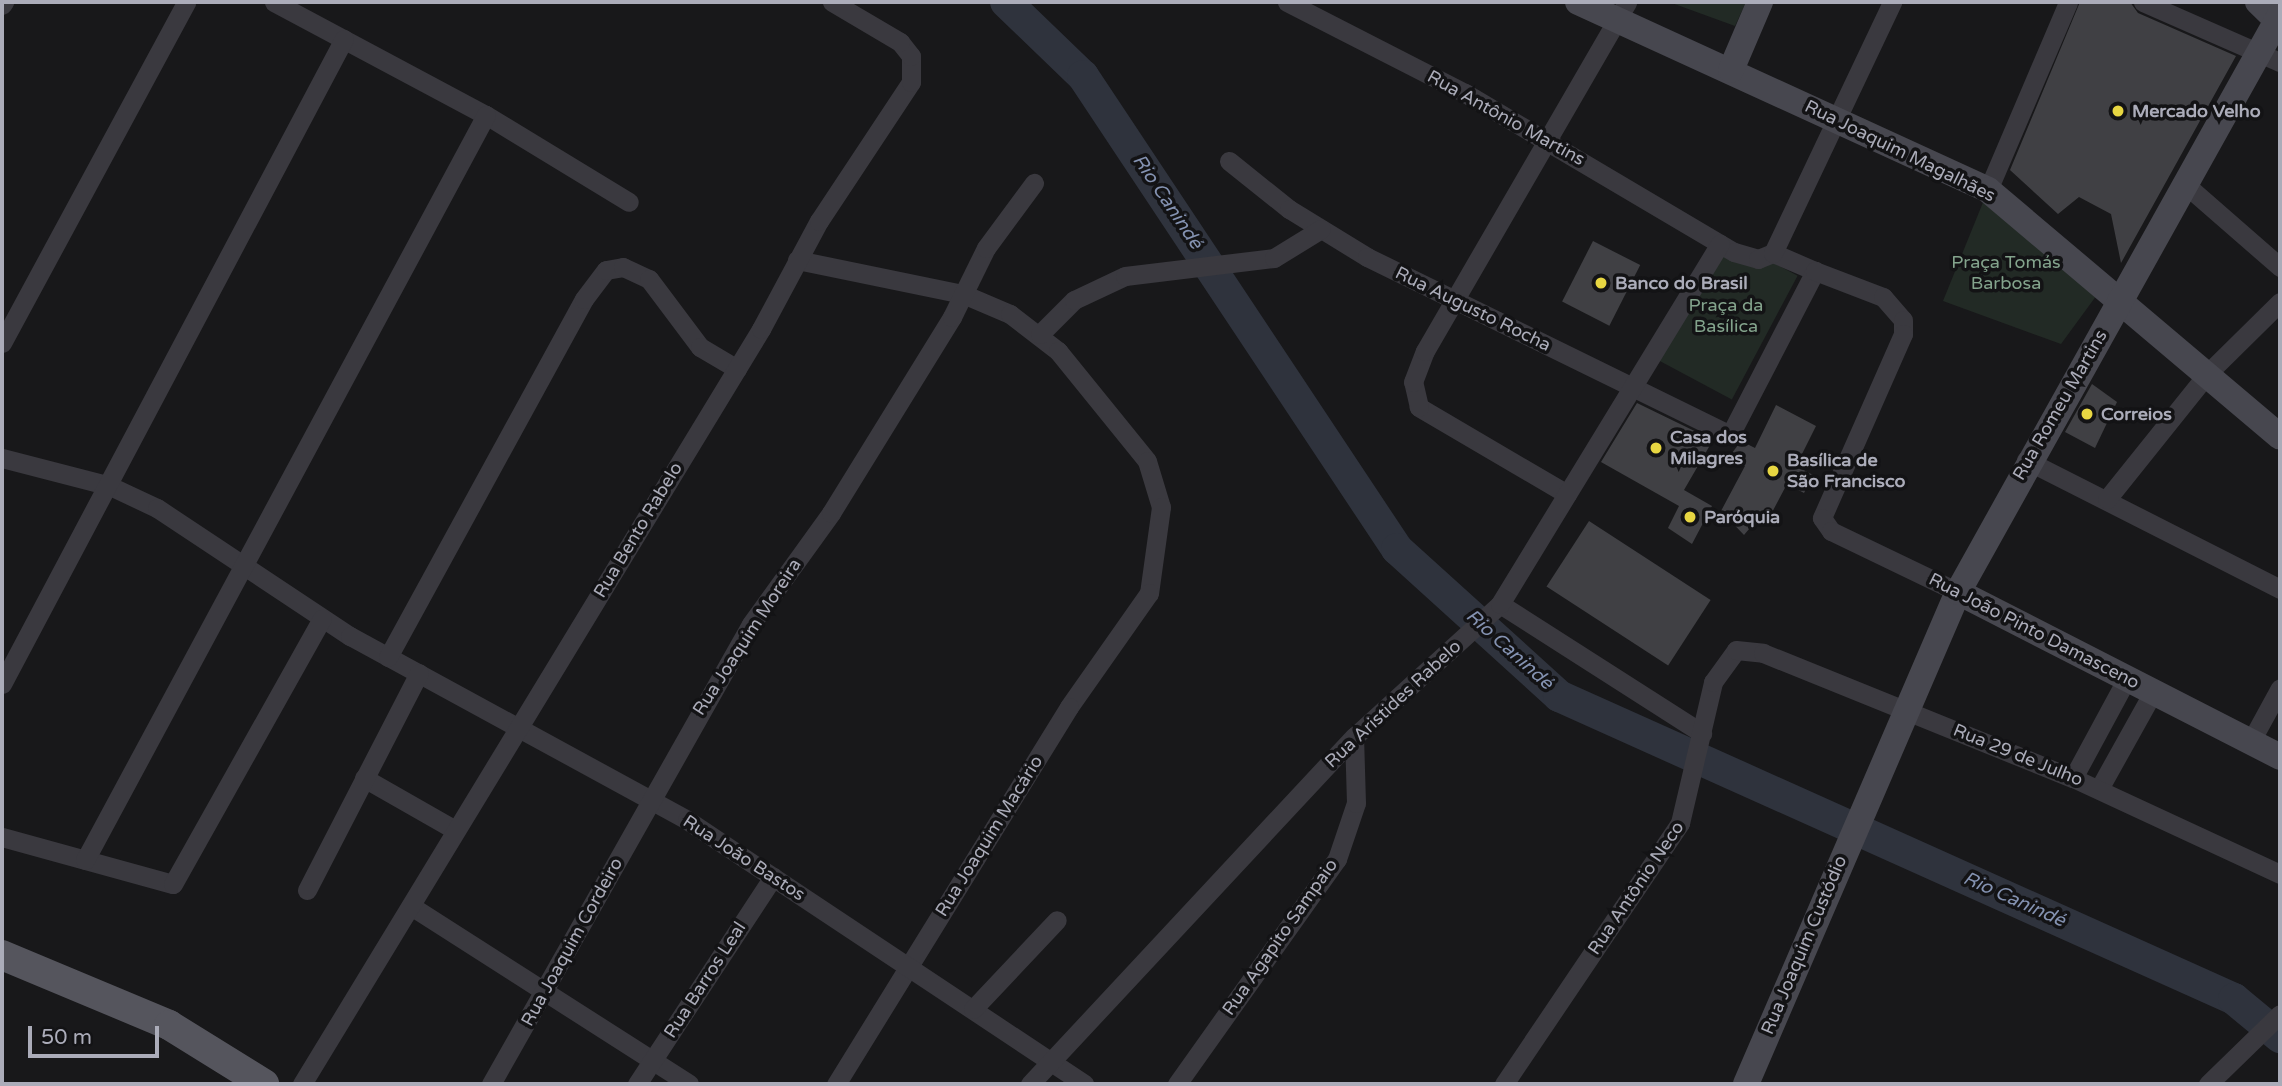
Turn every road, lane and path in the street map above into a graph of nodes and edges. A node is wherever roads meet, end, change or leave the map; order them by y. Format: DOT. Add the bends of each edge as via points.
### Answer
graph roads {
  1 [pos="186,2"];
  2 [pos="274,2"];
  3 [pos="832,2"];
  4 [pos="1287,2"];
  5 [pos="1578,2"];
  6 [pos="1760,2"];
  7 [pos="1892,2"];
  8 [pos="2068,2"];
  9 [pos="2143,2"];
  10 [pos="1622,11"];
  11 [pos="2274,15"];
  12 [pos="344,38"];
  13 [pos="2269,57"];
  14 [pos="1731,70"];
  15 [pos="486,115"];
  16 [pos="1836,118"];
  17 [pos="1548,144"];
  18 [pos="1229,161"];
  19 [pos="1034,183"];
  20 [pos="2186,185"];
  21 [pos="1988,190"];
  22 [pos="629,202"];
  23 [pos="1321,229"];
  24 [pos="1720,244"];
  25 [pos="1773,253"];
  26 [pos="797,260"];
  27 [pos="2280,267"];
  28 [pos="1815,271"];
  29 [pos="963,294"];
  30 [pos="1455,298"];
  31 [pos="2121,298"];
  32 [pos="2280,302"];
  33 [pos="1040,334"];
  34 [pos="2,343"];
  35 [pos="737,369"];
  36 [pos="2208,373"];
  37 [pos="1632,387"];
  38 [pos="2280,437"];
  39 [pos="2,458"];
  40 [pos="2026,460"];
  41 [pos="110,486"];
  42 [pos="1567,494"];
  43 [pos="2107,499"];
  44 [pos="243,562"];
  45 [pos="2280,589"];
  46 [pos="1958,592"];
  47 [pos="1494,610"];
  48 [pos="323,618"];
  49 [pos="1751,649"];
  50 [pos="388,657"];
  51 [pos="419,673"];
  52 [pos="2127,678"];
  53 [pos="2,684"];
  54 [pos="2280,688"];
  55 [pos="2153,692"];
  56 [pos="1906,709"];
  57 [pos="521,724"];
  58 [pos="1354,737"];
  59 [pos="1701,738"];
  60 [pos="2251,741"];
  61 [pos="2280,757"];
  62 [pos="364,778"];
  63 [pos="2073,778"];
  64 [pos="2099,789"];
  65 [pos="651,798"];
  66 [pos="1864,807"];
  67 [pos="455,830"];
  68 [pos="2,837"];
  69 [pos="85,860"];
  70 [pos="2280,874"];
  71 [pos="773,877"];
  72 [pos="307,890"];
  73 [pos="411,906"];
  74 [pos="1057,920"];
  75 [pos="2,954"];
  76 [pos="908,965"];
  77 [pos="545,991"];
  78 [pos="973,1009"];
  79 [pos="2280,1014"];
  80 [pos="653,1060"];
  81 [pos="1051,1061"];
  82 [pos="246,1079"];
  83 [pos="302,1084"];
  84 [pos="491,1084"];
  85 [pos="637,1084"];
  86 [pos="689,1084"];
  87 [pos="836,1084"];
  88 [pos="1030,1084"];
  89 [pos="1084,1084"];
  90 [pos="1177,1084"];
  91 [pos="1504,1084"];
  92 [pos="1746,1084"];
  93 [pos="2208,1084"];
  1 -- 34 [label="street"];
  2 -- 12 [label="street"];
  3 -- 26 [label="street, Rua Bento Rabelo" via="900,43 914,67 911,82"];
  4 -- 17 [label="street, Rua Antônio Martins"];
  5 -- 10 [label="street, Rua Joaquim Magalhães"];
  6 -- 14 [label="street"];
  7 -- 16 [label="street"];
  8 -- 21 [label="street"];
  9 -- 13 [label="street"];
  10 -- 14 [label="street, Rua Joaquim Magalhães"];
  10 -- 17 [label="street"];
  11 -- 13 [label="street, Rua Romeu Martins"];
  12 -- 15 [label="street"];
  12 -- 41 [label="street"];
  13 -- 20 [label="street, Rua Romeu Martins"];
  14 -- 16 [label="street, Rua Joaquim Magalhães"];
  15 -- 22 [label="street"];
  15 -- 44 [label="street"];
  16 -- 21 [label="street, Rua Joaquim Magalhães"];
  16 -- 25 [label="street"];
  17 -- 24 [label="street, Rua Antônio Martins" via="1648,197"];
  17 -- 30 [label="street"];
  18 -- 23 [label="street, Rua Augusto Rocha"];
  19 -- 29 [label="street, Rua Joaquim Moreira" via="986,248"];
  20 -- 27 [label="street"];
  20 -- 31 [label="street, Rua Romeu Martins"];
  21 -- 31 [label="street, Rua Joaquim Magalhães"];
  23 -- 30 [label="street, Rua Augusto Rocha"];
  23 -- 33 [label="street" via="1274,258 1125,276 1074,300"];
  24 -- 25 [label="street, Rua Antônio Martins" via="1748,258"];
  24 -- 37 [label="street, Rua Aristides Rabelo"];
  25 -- 28 [label="street"];
  26 -- 29 [label="street"];
  26 -- 35 [label="street, Rua Bento Rabelo"];
  28 -- 37 [label="street, Rua Augusto Rocha" via="1730,435"];
  28 -- 46 [label="street, Rua João Pinto Damasceno" via="1883,298 1903,320 1890,373 1833,486 1822,519 1831,531"];
  29 -- 33 [label="street"];
  29 -- 65 [label="street, Rua Joaquim Moreira" via="850,480 751,624"];
  30 -- 37 [label="street, Rua Augusto Rocha"];
  30 -- 42 [label="street" via="1418,364 1414,398 1419,407"];
  31 -- 36 [label="street, Rua Joaquim Magalhães"];
  31 -- 40 [label="street, Rua Romeu Martins"];
  32 -- 36 [label="street"];
  33 -- 76 [label="street, Rua Joaquim Macário" via="1157,481 1161,507 1149,593"];
  35 -- 50 [label="street" via="700,347 649,279 624,267 606,270 584,299"];
  35 -- 57 [label="street, Rua Bento Rabelo"];
  36 -- 38 [label="street, Rua Joaquim Magalhães"];
  36 -- 43 [label="street"];
  37 -- 42 [label="street, Rua Aristides Rabelo"];
  39 -- 41 [label="street, Rua João Bastos"];
  40 -- 43 [label="street"];
  40 -- 46 [label="street, Rua Romeu Martins"];
  41 -- 44 [label="street, Rua João Bastos"];
  41 -- 53 [label="street"];
  42 -- 47 [label="street, Rua Aristides Rabelo"];
  43 -- 45 [label="street"];
  44 -- 48 [label="street, Rua João Bastos"];
  44 -- 69 [label="street"];
  46 -- 52 [label="street, Rua João Pinto Damasceno"];
  46 -- 56 [label="street, Rua Romeu Martins"];
  47 -- 58 [label="street, Rua Aristides Rabelo"];
  47 -- 59 [label="street"];
  48 -- 50 [label="street, Rua João Bastos"];
  48 -- 69 [label="street" via="181,878 164,886"];
  49 -- 56 [label="street, Rua 29 de Julho"];
  49 -- 59 [label="street, Rua Antônio Neco" via="1724,661"];
  50 -- 51 [label="street, Rua João Bastos"];
  51 -- 57 [label="street, Rua João Bastos"];
  51 -- 62 [label="street"];
  52 -- 55 [label="street, Rua João Pinto Damasceno"];
  52 -- 63 [label="street"];
  54 -- 60 [label="street"];
  55 -- 60 [label="street, Rua João Pinto Damasceno"];
  55 -- 64 [label="street"];
  56 -- 63 [label="street, Rua 29 de Julho"];
  56 -- 66 [label="street, Rua Romeu Martins"];
  57 -- 65 [label="street, Rua João Bastos"];
  57 -- 67 [label="street, Rua Bento Rabelo"];
  58 -- 81 [label="street, Rua Aristides Rabelo"];
  58 -- 90 [label="street, Rua Agapito Sampaio" via="1356,803 1337,859"];
  59 -- 91 [label="street, Rua Antônio Neco" via="1680,823"];
  60 -- 61 [label="street, Rua João Pinto Damasceno"];
  62 -- 67 [label="street"];
  62 -- 72 [label="street"];
  63 -- 64 [label="street, Rua 29 de Julho"];
  64 -- 70 [label="street, Rua 29 de Julho"];
  65 -- 71 [label="street, Rua João Bastos"];
  65 -- 77 [label="street, Rua Joaquim Cordeiro"];
  66 -- 92 [label="street, Rua Joaquim Custódio"];
  67 -- 73 [label="street, Rua Bento Rabelo"];
  68 -- 69 [label="street"];
  71 -- 76 [label="street, Rua João Bastos"];
  71 -- 80 [label="street, Rua Barros Leal"];
  73 -- 77 [label="street"];
  73 -- 83 [label="street, Rua Bento Rabelo"];
  74 -- 78 [label="street"];
  75 -- 82 [label="main road" via="158,1020"];
  76 -- 78 [label="street, Rua João Bastos"];
  76 -- 87 [label="street, Rua Joaquim Macário"];
  77 -- 80 [label="street"];
  77 -- 84 [label="street, Rua Joaquim Cordeiro"];
  78 -- 81 [label="street, Rua João Bastos"];
  79 -- 93 [label="street"];
  80 -- 85 [label="street, Rua Barros Leal"];
  80 -- 86 [label="street"];
  81 -- 88 [label="street, Rua Aristides Rabelo"];
  81 -- 89 [label="street, Rua João Bastos"];
}
